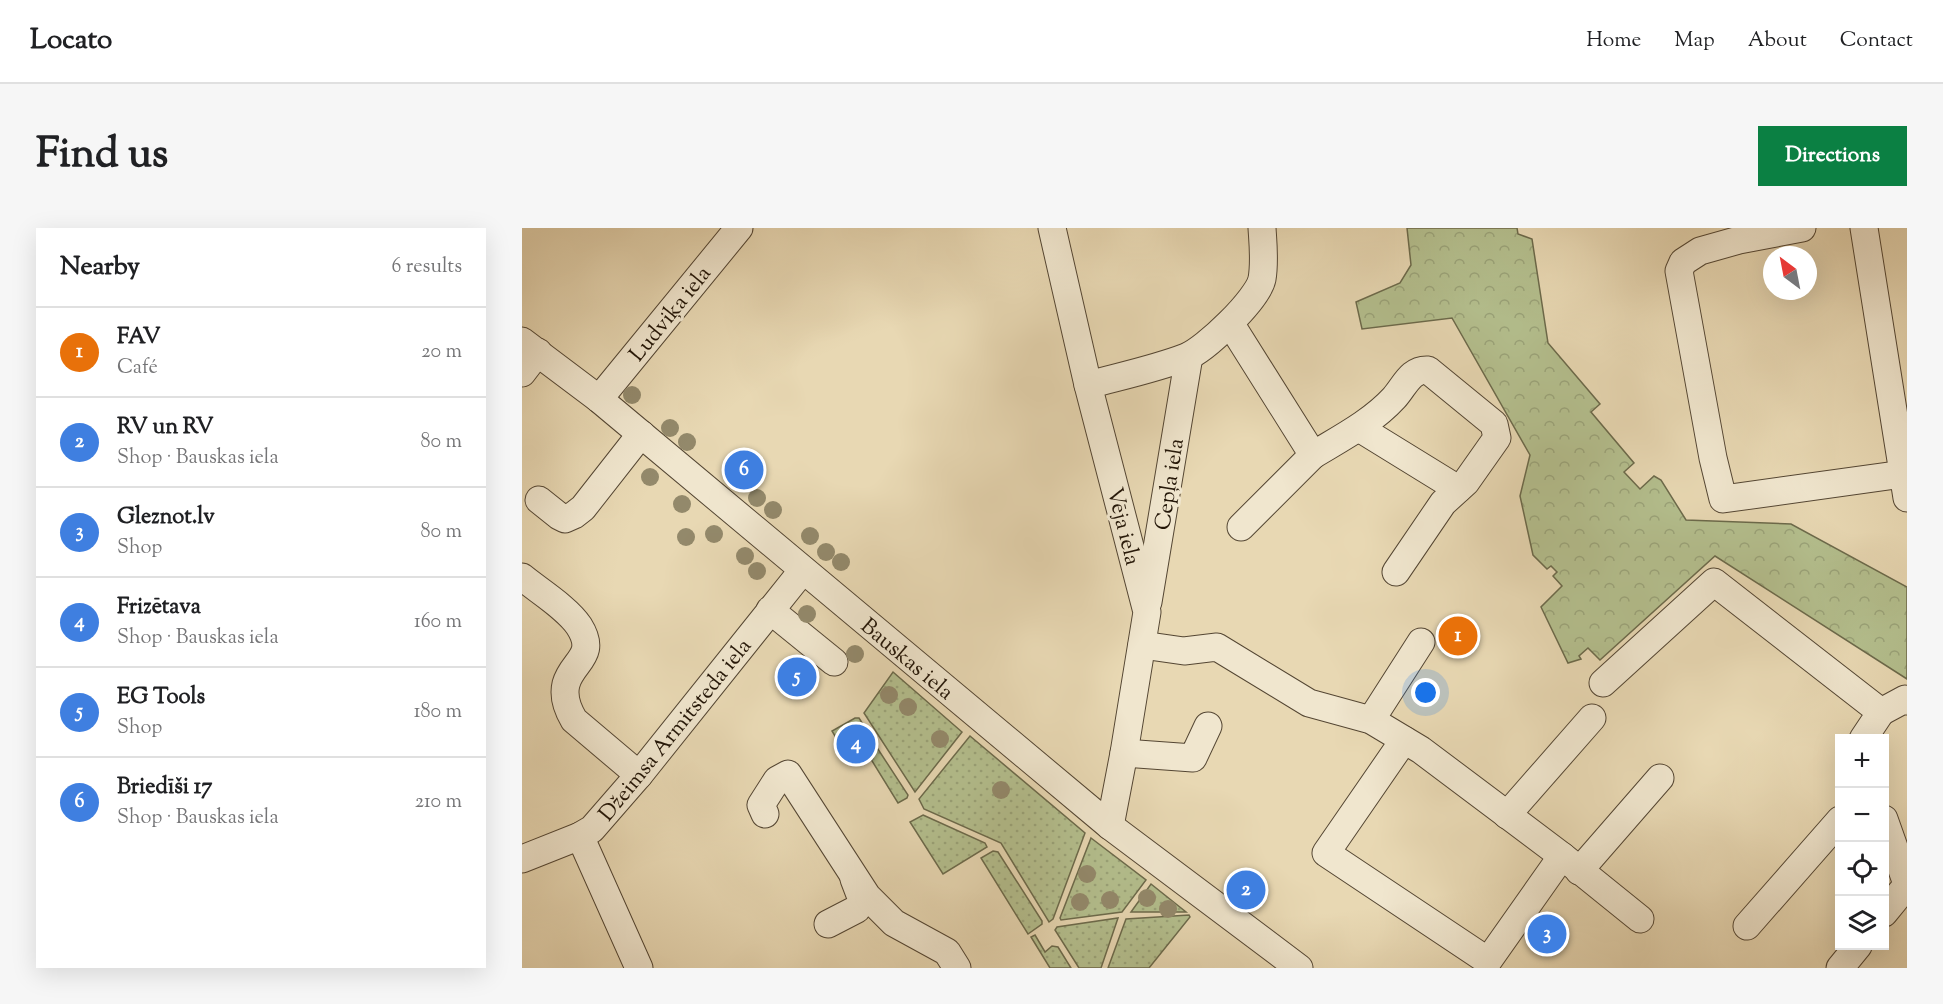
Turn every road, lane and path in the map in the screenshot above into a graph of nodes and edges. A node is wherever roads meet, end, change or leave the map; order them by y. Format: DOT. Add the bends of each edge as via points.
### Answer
graph roads {
  1 [pos="739,228"];
  2 [pos="1052,228"];
  3 [pos="1262,228"];
  4 [pos="1802,228"];
  5 [pos="1863,228"];
  6 [pos="1230,323"];
  7 [pos="527,355"];
  8 [pos="1189,356"];
  9 [pos="1088,385"];
  10 [pos="599,399"];
  11 [pos="1359,428"];
  12 [pos="641,434"];
  13 [pos="1313,455"];
  14 [pos="1905,486"];
  15 [pos="1458,489"];
  16 [pos="539,500"];
  17 [pos="1241,527"];
  18 [pos="803,570"];
  19 [pos="1396,572"];
  20 [pos="522,577"];
  21 [pos="770,610"];
  22 [pos="1147,612"];
  23 [pos="1421,642"];
  24 [pos="1142,645"];
  25 [pos="834,662"];
  26 [pos="1603,683"];
  27 [pos="1907,701"];
  28 [pos="1881,712"];
  29 [pos="1592,718"];
  30 [pos="1371,720"];
  31 [pos="1208,726"];
  32 [pos="1866,734"];
  33 [pos="1404,740"];
  34 [pos="1124,753"];
  35 [pos="639,775"];
  36 [pos="1660,778"];
  37 [pos="765,814"];
  38 [pos="1507,815"];
  39 [pos="1835,825"];
  40 [pos="1110,826"];
  41 [pos="1889,833"];
  42 [pos="580,836"];
  43 [pos="522,859"];
  44 [pos="1570,863"];
  45 [pos="852,875"];
  46 [pos="1907,885"];
  47 [pos="1889,907"];
  48 [pos="1640,919"];
  49 [pos="828,924"];
  50 [pos="1747,926"];
  51 [pos="1854,950"];
  52 [pos="1493,965"];
  53 [pos="639,968"];
  54 [pos="957,968"];
  55 [pos="1299,968"];
  56 [pos="1840,968"];
  1 -- 10 [label="street, Ludviķa iela"];
  2 -- 9 [label="street, Vēja iela"];
  3 -- 6 [label="street" via="1262,281"];
  4 -- 14 [label="street" via="1700,251 1683,262 1679,271 1723,499"];
  5 -- 14 [label="street"];
  6 -- 8 [label="street"];
  6 -- 13 [label="street"];
  7 -- 10 [label="street, Bauskas iela"];
  8 -- 9 [label="street"];
  8 -- 22 [label="street, Cepļa iela"];
  9 -- 22 [label="street, Vēja iela"];
  10 -- 12 [label="street, Bauskas iela"];
  11 -- 13 [label="street"];
  11 -- 15 [label="street"];
  11 -- 15 [label="street" via="1393,399 1412,374 1419,369 1428,370 1494,424 1497,438"];
  12 -- 16 [label="street" via="574,515 565,519"];
  12 -- 18 [label="street, Bauskas iela"];
  13 -- 17 [label="street"];
  15 -- 19 [label="street" via="1443,503"];
  18 -- 21 [label="street, Džeimsa Armitsteda iela"];
  18 -- 40 [label="street, Bauskas iela"];
  20 -- 35 [label="street" via="571,616 585,641 585,655 566,685 568,710 574,720"];
  21 -- 25 [label="street"];
  21 -- 35 [label="street, Džeimsa Armitsteda iela"];
  22 -- 24 [label="street, Vēja iela"];
  23 -- 30 [label="street"];
  24 -- 30 [label="street" via="1184,651 1217,647 1309,703"];
  24 -- 34 [label="street, Vēja iela"];
  26 -- 28 [label="street" via="1714,582"];
  27 -- 28 [label="street"];
  28 -- 32 [label="street"];
  29 -- 38 [label="street"];
  30 -- 33 [label="street"];
  31 -- 34 [label="street" via="1193,758"];
  33 -- 38 [label="street"];
  33 -- 52 [label="street" via="1326,853"];
  34 -- 40 [label="street, Vēja iela"];
  35 -- 42 [label="street, Džeimsa Armitsteda iela" via="592,829"];
  36 -- 44 [label="street"];
  37 -- 45 [label="street" via="761,805 777,780 788,774"];
  38 -- 44 [label="street"];
  39 -- 50 [label="street"];
  40 -- 55 [label="street, Bauskas iela"];
  41 -- 46 [label="street"];
  42 -- 43 [label="street, Džeimsa Armitsteda iela"];
  42 -- 53 [label="street"];
  44 -- 48 [label="street"];
  44 -- 52 [label="street"];
  45 -- 49 [label="street" via="862,900 857,909"];
  45 -- 54 [label="street" via="894,923 947,952"];
  46 -- 47 [label="street"];
  51 -- 56 [label="street"];
}
